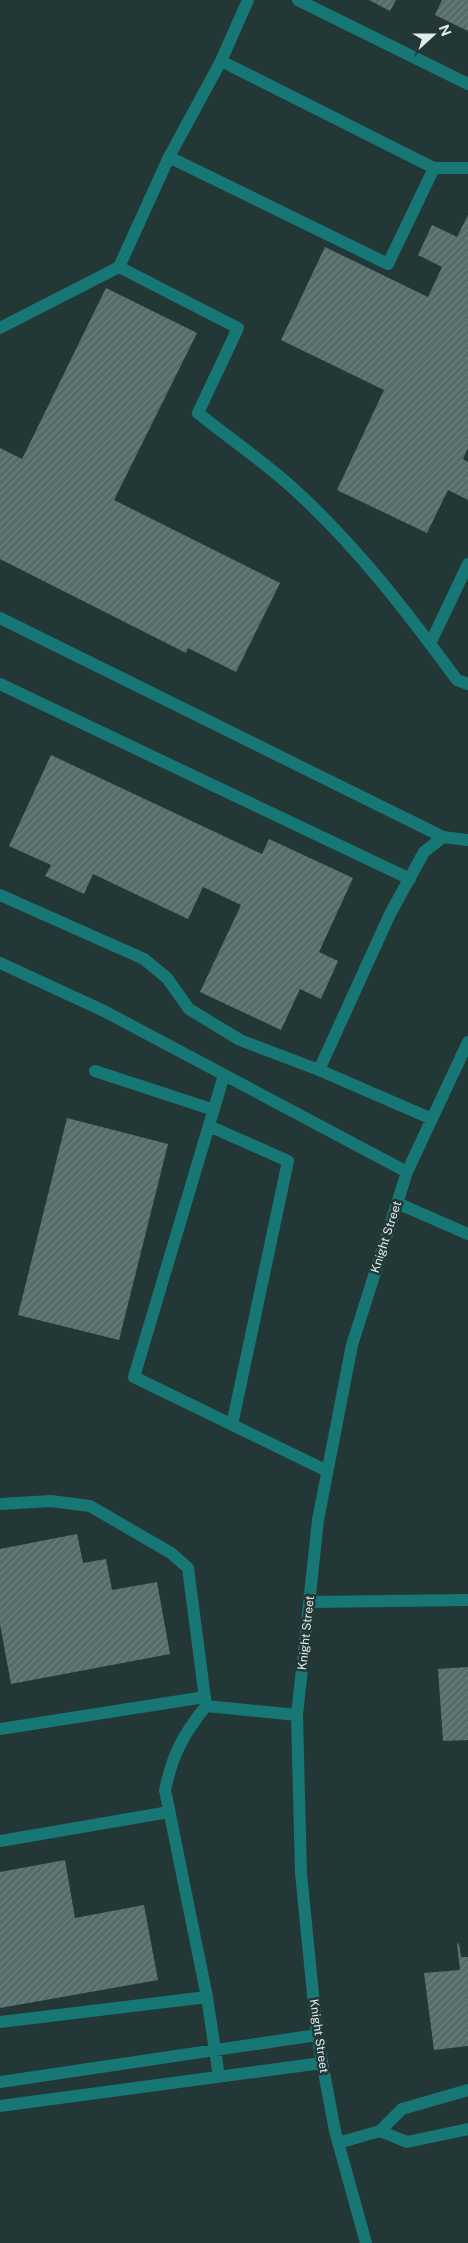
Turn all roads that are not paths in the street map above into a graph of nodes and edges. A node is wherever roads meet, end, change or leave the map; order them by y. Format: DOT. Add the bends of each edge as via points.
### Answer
graph roads {
  1 [pos="248,0"];
  2 [pos="298,0"];
  3 [pos="221,62"];
  4 [pos="468,84"];
  5 [pos="169,157"];
  6 [pos="434,168"];
  7 [pos="468,168"];
  8 [pos="119,267"];
  9 [pos="0,328"];
  10 [pos="468,564"];
  11 [pos="0,618"];
  12 [pos="430,644"];
  13 [pos="0,684"];
  14 [pos="468,684"];
  15 [pos="443,837"];
  16 [pos="468,840"];
  17 [pos="410,879"];
  18 [pos="0,895"];
  19 [pos="0,963"];
  20 [pos="468,1042"];
  21 [pos="319,1070"];
  22 [pos="95,1071"];
  23 [pos="224,1075"];
  24 [pos="214,1110"];
  25 [pos="432,1119"];
  26 [pos="209,1126"];
  27 [pos="407,1172"];
  28 [pos="397,1203"];
  29 [pos="468,1234"];
  30 [pos="232,1425"];
  31 [pos="327,1471"];
  32 [pos="0,1504"];
  33 [pos="468,1600"];
  34 [pos="309,1602"];
  35 [pos="205,1701"];
  36 [pos="297,1715"];
  37 [pos="0,1729"];
  38 [pos="169,1812"];
  39 [pos="0,1841"];
  40 [pos="207,1997"];
  41 [pos="0,2022"];
  42 [pos="317,2035"];
  43 [pos="215,2050"];
  44 [pos="322,2063"];
  45 [pos="218,2077"];
  46 [pos="0,2082"];
  47 [pos="468,2090"];
  48 [pos="0,2106"];
  49 [pos="468,2129"];
  50 [pos="380,2131"];
  51 [pos="338,2143"];
  52 [pos="366,2243"];
  1 -- 3 [label="street"];
  2 -- 4 [label="street"];
  3 -- 5 [label="street"];
  3 -- 6 [label="street"];
  5 -- 6 [label="street" via="388,264"];
  5 -- 8 [label="street"];
  6 -- 7 [label="street"];
  8 -- 9 [label="street"];
  8 -- 12 [label="street" via="238,328 198,413 295,490 350,545"];
  10 -- 12 [label="street"];
  11 -- 15 [label="street"];
  12 -- 14 [label="street" via="457,680"];
  13 -- 17 [label="street"];
  15 -- 16 [label="street"];
  15 -- 17 [label="street" via="424,852"];
  17 -- 21 [label="street" via="390,914"];
  18 -- 21 [label="street" via="144,959 168,978 189,1009 240,1040"];
  19 -- 23 [label="street" via="104,1011"];
  20 -- 25 [label="street, Knight Street"];
  21 -- 25 [label="street"];
  22 -- 24 [label="street"];
  23 -- 24 [label="street"];
  23 -- 27 [label="street"];
  24 -- 26 [label="street"];
  25 -- 27 [label="street, Knight Street"];
  26 -- 30 [label="street" via="288,1161"];
  26 -- 30 [label="street" via="134,1377"];
  27 -- 28 [label="street, Knight Street"];
  28 -- 29 [label="street"];
  28 -- 31 [label="street, Knight Street" via="352,1345"];
  30 -- 31 [label="street"];
  31 -- 34 [label="street, Knight Street"];
  32 -- 35 [label="street" via="51,1501 90,1506 171,1553 188,1568"];
  33 -- 34 [label="street"];
  34 -- 36 [label="street, Knight Street"];
  35 -- 36 [label="street"];
  35 -- 37 [label="street"];
  35 -- 38 [label="street" via="171,1762 165,1790"];
  36 -- 42 [label="street, Knight Street" via="301,1873"];
  38 -- 39 [label="street"];
  38 -- 40 [label="street"];
  40 -- 41 [label="street"];
  40 -- 43 [label="street"];
  42 -- 43 [label="street"];
  42 -- 44 [label="street, Knight Street"];
  43 -- 45 [label="street"];
  43 -- 46 [label="street"];
  44 -- 45 [label="street"];
  44 -- 51 [label="street, Knight Street"];
  45 -- 48 [label="street"];
  47 -- 50 [label="street" via="402,2109"];
  49 -- 50 [label="street" via="407,2142"];
  50 -- 51 [label="street"];
  51 -- 52 [label="street, Knight Street"];
}
